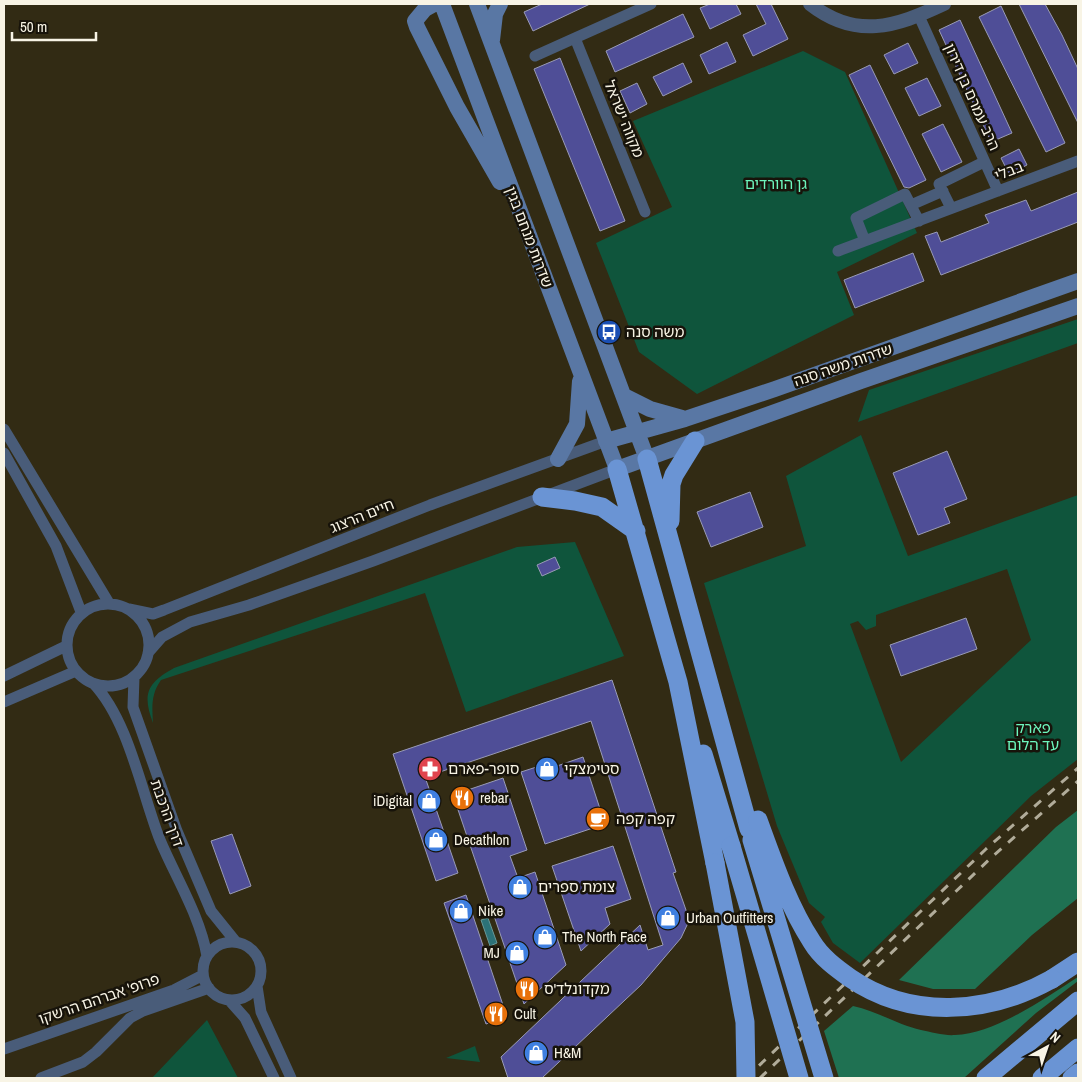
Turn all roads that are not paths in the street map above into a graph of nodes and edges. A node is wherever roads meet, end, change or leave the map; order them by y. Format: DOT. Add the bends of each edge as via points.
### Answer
graph roads {
  1 [pos="434,4"];
  2 [pos="442,4"];
  3 [pos="477,4"];
  4 [pos="500,4"];
  5 [pos="651,4"];
  6 [pos="810,4"];
  7 [pos="944,4"];
  8 [pos="919,16"];
  9 [pos="574,38"];
  10 [pos="493,49"];
  11 [pos="535,56"];
  12 [pos="1078,161"];
  13 [pos="984,162"];
  14 [pos="942,190"];
  15 [pos="998,191"];
  16 [pos="911,205"];
  17 [pos="951,208"];
  18 [pos="645,212"];
  19 [pos="522,218"];
  20 [pos="918,221"];
  21 [pos="865,241"];
  22 [pos="838,251"];
  23 [pos="1078,282"];
  24 [pos="1078,306"];
  25 [pos="580,372"];
  26 [pos="626,397"];
  27 [pos="685,419"];
  28 [pos="4,429"];
  29 [pos="637,431"];
  30 [pos="606,441"];
  31 [pos="695,441"];
  32 [pos="4,453"];
  33 [pos="558,459"];
  34 [pos="648,459"];
  35 [pos="617,469"];
  36 [pos="542,497"];
  37 [pos="636,531"];
  38 [pos="669,543"];
  39 [pos="109,603"];
  40 [pos="129,609"];
  41 [pos="81,612"];
  42 [pos="66,646"];
  43 [pos="148,653"];
  44 [pos="76,671"];
  45 [pos="4,676"];
  46 [pos="134,677"];
  47 [pos="678,682"];
  48 [pos="93,683"];
  49 [pos="4,702"];
  50 [pos="754,825"];
  51 [pos="236,942"];
  52 [pos="207,956"];
  53 [pos="1078,962"];
  54 [pos="203,975"];
  55 [pos="258,986"];
  56 [pos="209,988"];
  57 [pos="229,1000"];
  58 [pos="1078,1001"];
  59 [pos="1078,1048"];
  60 [pos="4,1049"];
  61 [pos="1078,1073"];
  62 [pos="41,1078"];
  63 [pos="274,1078"];
  64 [pos="292,1078"];
  65 [pos="746,1078"];
  66 [pos="799,1078"];
  67 [pos="824,1078"];
  68 [pos="986,1078"];
  69 [pos="1042,1078"];
  70 [pos="1072,1078"];
  1 -- 19 [label="main road" via="415,21 417,27 457,107"];
  2 -- 19 [label="main road, שדרות מנחם בגין"];
  3 -- 10 [label="main road"];
  4 -- 10 [label="main road" via="493,27"];
  5 -- 9 [label="street"];
  6 -- 8 [label="street" via="842,23 877,26"];
  7 -- 8 [label="street"];
  8 -- 13 [label="street, הרב עמרם בן דירון"];
  9 -- 11 [label="street"];
  9 -- 18 [label="street, מקווה ישראל"];
  10 -- 26 [label="main road"];
  12 -- 15 [label="street, בבלי"];
  13 -- 14 [label="street, בבלי" via="939,184"];
  13 -- 15 [label="street, הרב עמרם בן דירון"];
  14 -- 16 [label="street, בבלי"];
  14 -- 17 [label="street"];
  15 -- 17 [label="street, בבלי"];
  16 -- 20 [label="street"];
  16 -- 21 [label="street" via="905,194 856,218"];
  17 -- 20 [label="street, בבלי"];
  19 -- 25 [label="main road, שדרות מנחם בגין"];
  20 -- 21 [label="street, בבלי"];
  21 -- 22 [label="street, בבלי"];
  23 -- 27 [label="main road, שדרות משה סנה"];
  24 -- 31 [label="main road, שדרות משה סנה"];
  25 -- 30 [label="main road, שדרות מנחם בגין"];
  25 -- 33 [label="main road" via="577,424"];
  26 -- 27 [label="main road" via="654,411"];
  26 -- 29 [label="main road"];
  27 -- 29 [label="main road, שדרות משה סנה"];
  28 -- 39 [label="street"];
  29 -- 30 [label="main road, שדרות משה סנה"];
  29 -- 34 [label="main road"];
  30 -- 33 [label="street, חיים הרצוג"];
  30 -- 35 [label="main road, שדרות מנחם בגין"];
  31 -- 34 [label="main road, שדרות משה סנה"];
  31 -- 38 [label="highway" via="671,484"];
  32 -- 41 [label="street" via="56,546"];
  33 -- 40 [label="street, חיים הרצוג" via="430,505 164,610 152,614"];
  34 -- 35 [label="main road, שדרות משה סנה"];
  34 -- 38 [label="highway"];
  35 -- 36 [label="street"];
  35 -- 37 [label="highway"];
  36 -- 37 [label="highway" via="576,500 602,507"];
  36 -- 43 [label="street" via="249,605 190,622 162,637"];
  37 -- 47 [label="highway"];
  38 -- 50 [label="highway" via="710,690"];
  39 -- 40 [label="street"];
  39 -- 41 [label="street"];
  40 -- 43 [label="street" via="146,628"];
  41 -- 42 [label="street" via="67,633"];
  42 -- 44 [label="street"];
  42 -- 45 [label="street"];
  43 -- 46 [label="street"];
  44 -- 48 [label="street"];
  44 -- 49 [label="street"];
  46 -- 48 [label="street" via="114,685"];
  46 -- 51 [label="street, דרך הרכבת" via="133,706 177,831 211,911"];
  47 -- 65 [label="highway, bridge" via="745,1022"];
  47 -- 66 [label="highway, bridge" via="716,790"];
  48 -- 52 [label="street, דרך הרכבת" via="110,702 120,724 160,838 202,933"];
  50 -- 53 [label="highway, bridge" via="812,942 829,962 858,983 903,1002 926,1007 963,1008 999,1001 1052,979"];
  50 -- 67 [label="highway, bridge"];
  51 -- 52 [label="street" via="219,944"];
  51 -- 55 [label="street" via="253,950 260,961"];
  52 -- 54 [label="street"];
  54 -- 56 [label="street"];
  54 -- 60 [label="street, פרופ' אברהם הרשקו" via="174,990"];
  55 -- 57 [label="street" via="246,997"];
  55 -- 64 [label="street" via="260,1012"];
  56 -- 57 [label="street" via="214,994"];
  56 -- 62 [label="street, פרופ' אברהם הרשקו" via="136,1015 83,1062"];
  57 -- 63 [label="street" via="245,1018"];
  58 -- 68 [label="highway"];
  59 -- 69 [label="highway"];
  61 -- 70 [label="highway"];
}
